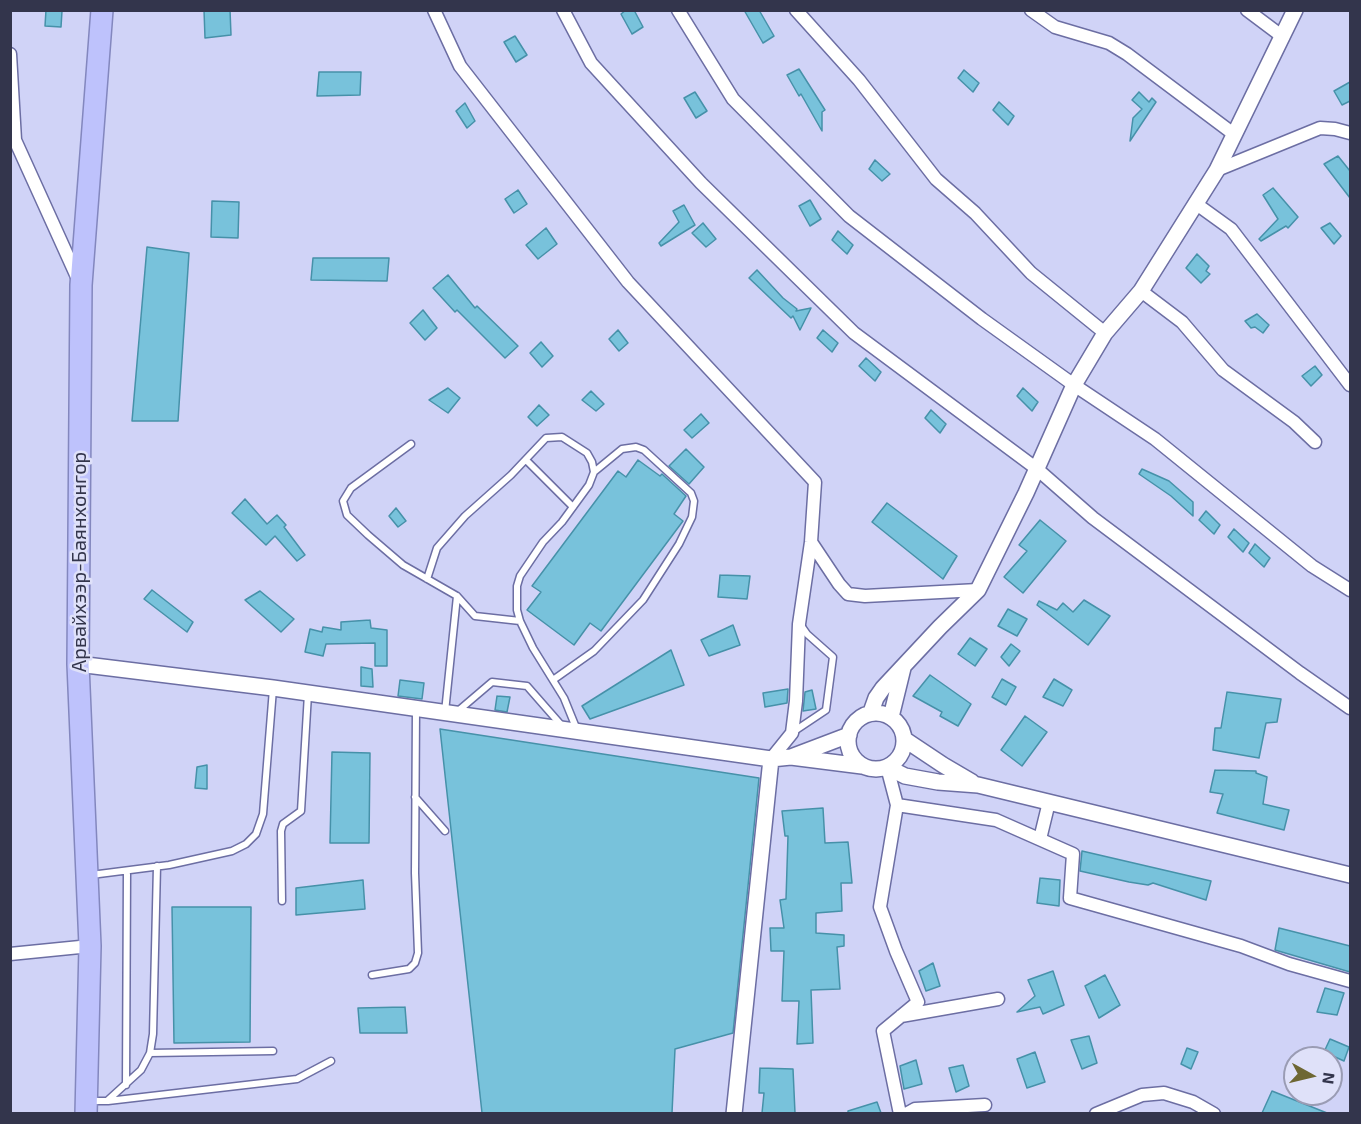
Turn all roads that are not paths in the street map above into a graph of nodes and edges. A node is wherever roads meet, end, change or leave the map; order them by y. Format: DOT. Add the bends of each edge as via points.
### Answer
graph roads {
  1 [pos="102,10"];
  2 [pos="435,10"];
  3 [pos="563,10"];
  4 [pos="678,10"];
  5 [pos="796,10"];
  6 [pos="1031,10"];
  7 [pos="1247,10"];
  8 [pos="1295,10"];
  9 [pos="1283,38"];
  10 [pos="10,54"];
  11 [pos="1350,133"];
  12 [pos="1235,135"];
  13 [pos="1217,170"];
  14 [pos="1196,203"];
  15 [pos="81,285"];
  16 [pos="1141,291"];
  17 [pos="1105,333"];
  18 [pos="1074,385"];
  19 [pos="1350,385"];
  20 [pos="1315,442"];
  21 [pos="411,444"];
  22 [pos="526,460"];
  23 [pos="1037,470"];
  24 [pos="594,472"];
  25 [pos="573,507"];
  26 [pos="811,542"];
  27 [pos="427,579"];
  28 [pos="978,590"];
  29 [pos="1350,590"];
  30 [pos="457,596"];
  31 [pos="520,621"];
  32 [pos="799,624"];
  33 [pos="78,663"];
  34 [pos="903,668"];
  35 [pos="553,680"];
  36 [pos="273,688"];
  37 [pos="308,693"];
  38 [pos="1350,708"];
  39 [pos="416,709"];
  40 [pos="871,712"];
  41 [pos="449,714"];
  42 [pos="891,717"];
  43 [pos="572,731"];
  44 [pos="792,733"];
  45 [pos="849,735"];
  46 [pos="904,739"];
  47 [pos="791,757"];
  48 [pos="771,759"];
  49 [pos="862,766"];
  50 [pos="887,767"];
  51 [pos="978,785"];
  52 [pos="415,797"];
  53 [pos="1049,802"];
  54 [pos="897,805"];
  55 [pos="445,831"];
  56 [pos="1040,839"];
  57 [pos="157,866"];
  58 [pos="127,871"];
  59 [pos="87,875"];
  60 [pos="1350,875"];
  61 [pos="282,901"];
  62 [pos="90,946"];
  63 [pos="10,954"];
  64 [pos="372,975"];
  65 [pos="1350,981"];
  66 [pos="998,999"];
  67 [pos="900,1017"];
  68 [pos="273,1051"];
  69 [pos="150,1053"];
  70 [pos="331,1061"];
  71 [pos="126,1085"];
  72 [pos="93,1105"];
  73 [pos="985,1105"];
  74 [pos="734,1113"];
  75 [pos="900,1113"];
  76 [pos="906,1113"];
  77 [pos="1096,1113"];
  78 [pos="1214,1113"];
  1 -- 15 [label="highway, Арвайхээр-Баянхонгор"];
  2 -- 26 [label="street" via="460,66 628,282 815,482"];
  3 -- 23 [label="street" via="598,72 701,183 854,333"];
  4 -- 18 [label="street" via="733,99 849,216"];
  5 -- 17 [label="street" via="859,80 936,179 975,213 1031,273"];
  6 -- 12 [label="street" via="1055,27 1109,44 1127,54"];
  7 -- 9 [label="street"];
  8 -- 9 [label="street"];
  9 -- 12 [label="street"];
  10 -- 15 [label="street" via="15,140"];
  11 -- 13 [label="street" via="1320,128"];
  12 -- 13 [label="street"];
  13 -- 14 [label="street"];
  14 -- 16 [label="street"];
  14 -- 19 [label="street" via="1231,229"];
  15 -- 33 [label="highway, Арвайхээр-Баянхонгор"];
  16 -- 17 [label="street"];
  16 -- 20 [label="street" via="1182,322 1223,370"];
  17 -- 18 [label="street"];
  18 -- 23 [label="street"];
  18 -- 29 [label="street" via="1155,439 1312,566"];
  21 -- 27 [label="lane" via="351,488 343,501 347,515 368,535 403,565"];
  22 -- 24 [label="lane" via="546,438 562,437 587,453"];
  22 -- 25 [label="lane"];
  22 -- 27 [label="lane" via="465,516 437,548"];
  23 -- 28 [label="street"];
  23 -- 38 [label="street" via="1093,519"];
  24 -- 25 [label="lane"];
  24 -- 35 [label="lane" via="622,449 644,450 691,493 692,517 680,544 643,600 594,651"];
  25 -- 31 [label="lane" via="520,576"];
  26 -- 28 [label="street" via="848,594"];
  26 -- 32 [label="street"];
  27 -- 30 [label="lane"];
  28 -- 34 [label="street"];
  30 -- 31 [label="lane" via="475,616"];
  30 -- 41 [label="lane"];
  31 -- 35 [label="lane"];
  32 -- 44 [label="street"];
  32 -- 44 [label="lane" via="833,657 826,710"];
  33 -- 36 [label="street"];
  33 -- 59 [label="highway, Арвайхээр-Баянхонгор"];
  34 -- 40 [label="street" via="876,698"];
  34 -- 42 [label="street"];
  35 -- 43 [label="lane" via="564,698"];
  36 -- 37 [label="street"];
  36 -- 57 [label="lane" via="263,814 256,834 232,851"];
  37 -- 39 [label="street"];
  37 -- 61 [label="lane" via="301,811 283,824 281,831"];
  39 -- 41 [label="street"];
  39 -- 52 [label="lane"];
  40 -- 42 [label="street"];
  40 -- 45 [label="street" via="858,720"];
  41 -- 43 [label="street"];
  41 -- 43 [label="lane" via="492,682 527,686"];
  42 -- 46 [label="street"];
  43 -- 48 [label="street"];
  44 -- 48 [label="street"];
  45 -- 47 [label="street"];
  45 -- 49 [label="street" via="850,752"];
  46 -- 50 [label="street" via="900,756"];
  46 -- 51 [label="street"];
  47 -- 48 [label="street"];
  47 -- 49 [label="street"];
  48 -- 74 [label="street"];
  49 -- 50 [label="street" via="878,770"];
  50 -- 51 [label="street" via="905,776"];
  50 -- 54 [label="street"];
  51 -- 53 [label="street"];
  52 -- 55 [label="lane"];
  52 -- 64 [label="lane" via="418,953 409,969"];
  53 -- 56 [label="street"];
  53 -- 60 [label="street"];
  54 -- 56 [label="street" via="996,820"];
  54 -- 67 [label="street" via="880,907 918,1002"];
  56 -- 65 [label="street" via="1073,854 1070,898"];
  57 -- 58 [label="lane"];
  57 -- 69 [label="lane"];
  58 -- 59 [label="lane"];
  58 -- 71 [label="lane"];
  59 -- 62 [label="highway, Арвайхээр-Баянхонгор"];
  62 -- 63 [label="street"];
  62 -- 72 [label="highway, Арвайхээр-Баянхонгор"];
  66 -- 67 [label="street"];
  67 -- 75 [label="street" via="883,1031"];
  68 -- 69 [label="lane"];
  69 -- 71 [label="lane"];
  70 -- 72 [label="lane" via="297,1079"];
  71 -- 72 [label="lane"];
  73 -- 76 [label="street" via="915,1109"];
  77 -- 78 [label="street" via="1143,1095 1164,1093"];
}
